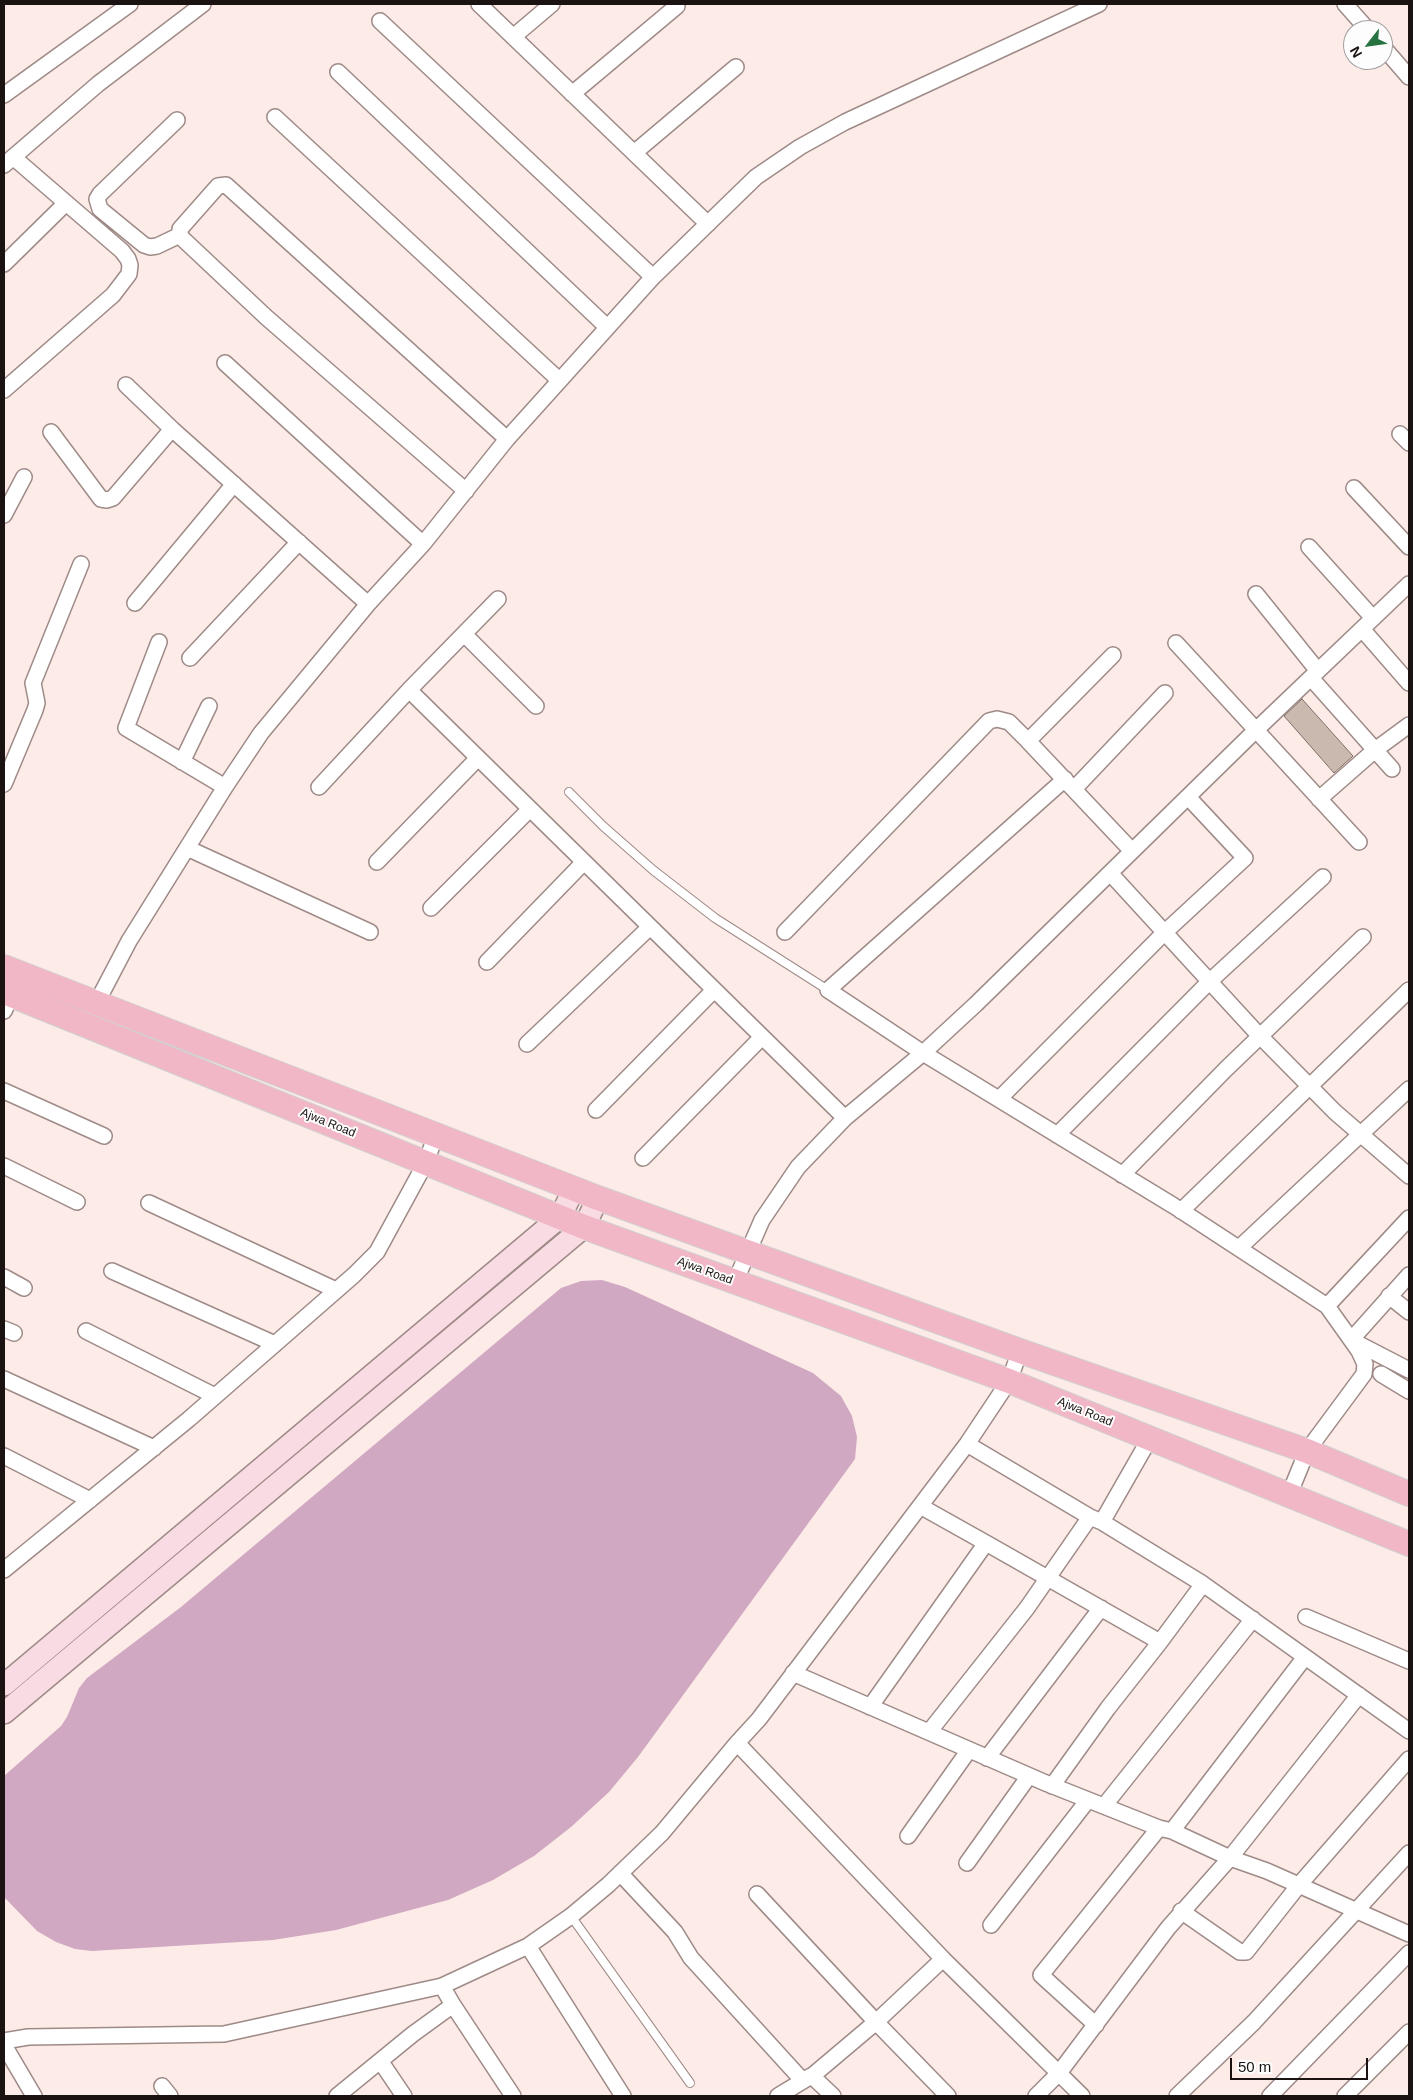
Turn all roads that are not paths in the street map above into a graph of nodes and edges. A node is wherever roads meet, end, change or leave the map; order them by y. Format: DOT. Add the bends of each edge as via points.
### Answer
graph roads {
  1 [pos="130,4"];
  2 [pos="203,4"];
  3 [pos="479,4"];
  4 [pos="552,4"];
  5 [pos="1100,4"];
  6 [pos="1345,4"];
  7 [pos="677,6"];
  8 [pos="1359,20"];
  9 [pos="380,21"];
  10 [pos="513,37"];
  11 [pos="1393,59"];
  12 [pos="736,66"];
  13 [pos="338,72"];
  14 [pos="1409,77"];
  15 [pos="572,94"];
  16 [pos="4,95"];
  17 [pos="275,117"];
  18 [pos="177,120"];
  19 [pos="634,153"];
  20 [pos="8,161"];
  21 [pos="66,203"];
  22 [pos="708,224"];
  23 [pos="180,235"];
  24 [pos="4,264"];
  25 [pos="653,277"];
  26 [pos="607,327"];
  27 [pos="225,363"];
  28 [pos="559,380"];
  29 [pos="126,385"];
  30 [pos="4,390"];
  31 [pos="172,429"];
  32 [pos="51,432"];
  33 [pos="507,439"];
  34 [pos="24,477"];
  35 [pos="234,484"];
  36 [pos="1354,488"];
  37 [pos="466,491"];
  38 [pos="4,514"];
  39 [pos="299,542"];
  40 [pos="423,544"];
  41 [pos="1309,547"];
  42 [pos="1409,547"];
  43 [pos="81,564"];
  44 [pos="1409,584"];
  45 [pos="1256,594"];
  46 [pos="498,599"];
  47 [pos="135,603"];
  48 [pos="368,604"];
  49 [pos="1374,618"];
  50 [pos="1362,630"];
  51 [pos="464,634"];
  52 [pos="159,642"];
  53 [pos="1176,643"];
  54 [pos="1113,655"];
  55 [pos="190,658"];
  56 [pos="1314,674"];
  57 [pos="1409,683"];
  58 [pos="409,690"];
  59 [pos="1165,693"];
  60 [pos="209,706"];
  61 [pos="536,706"];
  62 [pos="1409,725"];
  63 [pos="1256,730"];
  64 [pos="1028,741"];
  65 [pos="1375,750"];
  66 [pos="478,758"];
  67 [pos="182,762"];
  68 [pos="1392,769"];
  69 [pos="4,784"];
  70 [pos="1070,784"];
  71 [pos="319,786"];
  72 [pos="225,787"];
  73 [pos="569,792"];
  74 [pos="1188,797"];
  75 [pos="1319,799"];
  76 [pos="530,809"];
  77 [pos="1359,842"];
  78 [pos="187,848"];
  79 [pos="1132,851"];
  80 [pos="377,862"];
  81 [pos="584,862"];
  82 [pos="1110,873"];
  83 [pos="1323,876"];
  84 [pos="431,908"];
  85 [pos="650,927"];
  86 [pos="370,932"];
  87 [pos="785,932"];
  88 [pos="1164,933"];
  89 [pos="1363,937"];
  90 [pos="487,962"];
  91 [pos="1209,982"];
  92 [pos="9,988"];
  93 [pos="714,990"];
  94 [pos="828,990"];
  95 [pos="1409,990"];
  96 [pos="96,1004"];
  97 [pos="762,1037"];
  98 [pos="1261,1037"];
  99 [pos="527,1044"];
  100 [pos="923,1053"];
  101 [pos="1311,1087"];
  102 [pos="1409,1089"];
  103 [pos="4,1091"];
  104 [pos="999,1099"];
  105 [pos="596,1110"];
  106 [pos="845,1118"];
  107 [pos="1360,1133"];
  108 [pos="436,1135"];
  109 [pos="1057,1135"];
  110 [pos="104,1136"];
  111 [pos="644,1158"];
  112 [pos="426,1162"];
  113 [pos="4,1166"];
  114 [pos="1122,1175"];
  115 [pos="1409,1176"];
  116 [pos="574,1189"];
  117 [pos="598,1198"];
  118 [pos="77,1202"];
  119 [pos="149,1203"];
  120 [pos="1181,1211"];
  121 [pos="560,1218"];
  122 [pos="1409,1218"];
  123 [pos="584,1227"];
  124 [pos="1239,1248"];
  125 [pos="747,1252"];
  126 [pos="112,1271"];
  127 [pos="1409,1275"];
  128 [pos="4,1277"];
  129 [pos="735,1282"];
  130 [pos="24,1288"];
  131 [pos="336,1290"];
  132 [pos="1389,1296"];
  133 [pos="1327,1306"];
  134 [pos="1409,1312"];
  135 [pos="86,1331"];
  136 [pos="1352,1340"];
  137 [pos="275,1344"];
  138 [pos="1020,1351"];
  139 [pos="1409,1370"];
  140 [pos="1381,1374"];
  141 [pos="4,1379"];
  142 [pos="1009,1381"];
  143 [pos="1409,1391"];
  144 [pos="215,1396"];
  145 [pos="1150,1438"];
  146 [pos="967,1444"];
  147 [pos="154,1448"];
  148 [pos="1307,1451"];
  149 [pos="4,1456"];
  150 [pos="1409,1494"];
  151 [pos="1289,1495"];
  152 [pos="90,1500"];
  153 [pos="920,1506"];
  154 [pos="1096,1520"];
  155 [pos="986,1543"];
  156 [pos="1409,1544"];
  157 [pos="4,1570"];
  158 [pos="1049,1578"];
  159 [pos="1203,1584"];
  160 [pos="1101,1608"];
  161 [pos="1306,1617"];
  162 [pos="1253,1619"];
  163 [pos="1160,1642"];
  164 [pos="1305,1656"];
  165 [pos="1409,1661"];
  166 [pos="793,1673"];
  167 [pos="4,1685"];
  168 [pos="1359,1695"];
  169 [pos="870,1707"];
  170 [pos="4,1712"];
  171 [pos="1409,1731"];
  172 [pos="929,1732"];
  173 [pos="737,1742"];
  174 [pos="969,1750"];
  175 [pos="987,1758"];
  176 [pos="1409,1759"];
  177 [pos="1029,1776"];
  178 [pos="1052,1786"];
  179 [pos="1088,1800"];
  180 [pos="1104,1806"];
  181 [pos="1166,1830"];
  182 [pos="908,1836"];
  183 [pos="1409,1853"];
  184 [pos="1230,1858"];
  185 [pos="967,1863"];
  186 [pos="620,1873"];
  187 [pos="1298,1885"];
  188 [pos="757,1894"];
  189 [pos="1359,1910"];
  190 [pos="1181,1912"];
  191 [pos="571,1916"];
  192 [pos="991,1925"];
  193 [pos="1409,1934"];
  194 [pos="528,1946"];
  195 [pos="1409,1953"];
  196 [pos="943,1959"];
  197 [pos="442,1986"];
  198 [pos="453,2005"];
  199 [pos="876,2022"];
  200 [pos="1096,2025"];
  201 [pos="1409,2032"];
  202 [pos="4,2041"];
  203 [pos="4,2045"];
  204 [pos="380,2062"];
  205 [pos="1059,2073"];
  206 [pos="807,2078"];
  207 [pos="690,2083"];
  208 [pos="34,2096"];
  209 [pos="337,2096"];
  210 [pos="404,2096"];
  211 [pos="513,2096"];
  212 [pos="623,2096"];
  213 [pos="778,2096"];
  214 [pos="833,2096"];
  215 [pos="948,2096"];
  216 [pos="1036,2096"];
  217 [pos="1082,2096"];
  218 [pos="1177,2096"];
  219 [pos="1270,2096"];
  220 [pos="1346,2096"];
  1 -- 16 [label="street"];
  2 -- 20 [label="street" via="98,84"];
  3 -- 10 [label="street"];
  4 -- 10 [label="street"];
  5 -- 22 [label="street" via="845,122 756,177"];
  6 -- 8 [label="street"];
  7 -- 15 [label="street"];
  9 -- 25 [label="street"];
  10 -- 15 [label="street"];
  11 -- 14 [label="street"];
  12 -- 19 [label="street"];
  13 -- 26 [label="street"];
  15 -- 19 [label="street"];
  17 -- 28 [label="street"];
  18 -- 23 [label="street" via="97,199 100,209 144,245 157,246"];
  19 -- 22 [label="street"];
  20 -- 21 [label="street"];
  21 -- 24 [label="street"];
  21 -- 30 [label="street" via="122,251 130,265 128,274 113,295"];
  22 -- 25 [label="street"];
  23 -- 33 [label="street" via="180,229 218,186 226,185"];
  23 -- 37 [label="street" via="266,318"];
  25 -- 26 [label="street"];
  26 -- 28 [label="street"];
  27 -- 40 [label="street"];
  28 -- 33 [label="street"];
  29 -- 31 [label="street"];
  31 -- 32 [label="street" via="113,498 106,500 101,499"];
  31 -- 35 [label="street"];
  33 -- 37 [label="street"];
  34 -- 38 [label="street"];
  35 -- 39 [label="street"];
  35 -- 47 [label="street"];
  36 -- 42 [label="street"];
  37 -- 40 [label="street"];
  39 -- 48 [label="street"];
  39 -- 55 [label="street"];
  40 -- 48 [label="street"];
  41 -- 49 [label="street"];
  43 -- 69 [label="street" via="33,683 36,710"];
  44 -- 49 [label="street"];
  45 -- 56 [label="street"];
  46 -- 51 [label="street"];
  48 -- 72 [label="street" via="262,733"];
  49 -- 50 [label="street"];
  50 -- 56 [label="street"];
  50 -- 57 [label="street"];
  51 -- 58 [label="street"];
  51 -- 61 [label="street"];
  52 -- 67 [label="street" via="126,728"];
  53 -- 63 [label="street"];
  54 -- 64 [label="street"];
  56 -- 63 [label="street"];
  56 -- 65 [label="street"];
  58 -- 66 [label="street"];
  58 -- 71 [label="street"];
  59 -- 70 [label="street"];
  60 -- 67 [label="street"];
  62 -- 65 [label="street"];
  63 -- 74 [label="street"];
  63 -- 75 [label="street"];
  64 -- 70 [label="street"];
  64 -- 87 [label="street" via="1008,722 1001,719 989,721"];
  65 -- 68 [label="street"];
  65 -- 75 [label="street"];
  66 -- 76 [label="street"];
  66 -- 80 [label="street"];
  67 -- 72 [label="street"];
  70 -- 79 [label="street"];
  70 -- 94 [label="street"];
  72 -- 78 [label="street"];
  73 -- 94 [label="lane" via="646,864 715,918"];
  74 -- 79 [label="street"];
  74 -- 88 [label="street" via="1245,858"];
  75 -- 77 [label="street"];
  76 -- 81 [label="street"];
  76 -- 84 [label="street"];
  78 -- 86 [label="street"];
  78 -- 96 [label="street" via="129,941"];
  79 -- 82 [label="street"];
  81 -- 85 [label="street"];
  81 -- 90 [label="street"];
  82 -- 88 [label="street"];
  82 -- 100 [label="street"];
  83 -- 91 [label="street"];
  85 -- 93 [label="street"];
  85 -- 99 [label="street"];
  88 -- 91 [label="street"];
  88 -- 104 [label="street"];
  89 -- 98 [label="street"];
  91 -- 98 [label="street"];
  91 -- 109 [label="street"];
  92 -- 96 [label="main road, Ajwa Road"];
  92 -- 112 [label="main road, Ajwa Road"];
  93 -- 97 [label="street"];
  93 -- 105 [label="street"];
  94 -- 100 [label="street"];
  95 -- 101 [label="street"];
  96 -- 108 [label="main road, Ajwa Road"];
  97 -- 106 [label="street"];
  97 -- 111 [label="street"];
  98 -- 101 [label="street"];
  98 -- 114 [label="street"];
  100 -- 104 [label="street"];
  100 -- 106 [label="street"];
  101 -- 107 [label="street"];
  101 -- 120 [label="street"];
  102 -- 107 [label="street"];
  103 -- 110 [label="street"];
  104 -- 109 [label="street"];
  106 -- 125 [label="street" via="798,1167 762,1220"];
  107 -- 115 [label="street"];
  107 -- 124 [label="street"];
  108 -- 112 [label="street"];
  108 -- 116 [label="main road, Ajwa Road"];
  109 -- 114 [label="street"];
  112 -- 121 [label="main road, Ajwa Road"];
  112 -- 131 [label="street" via="377,1252"];
  113 -- 118 [label="street"];
  114 -- 120 [label="street"];
  116 -- 117 [label="main road, Ajwa Road"];
  116 -- 121 [label="street"];
  117 -- 123 [label="street"];
  117 -- 125 [label="main road, Ajwa Road"];
  119 -- 131 [label="street"];
  120 -- 124 [label="street"];
  121 -- 123 [label="main road, Ajwa Road"];
  121 -- 167 [label="street"];
  122 -- 133 [label="street"];
  123 -- 129 [label="main road, Ajwa Road"];
  123 -- 170 [label="street"];
  124 -- 133 [label="street"];
  125 -- 129 [label="street"];
  125 -- 138 [label="main road, Ajwa Road"];
  126 -- 137 [label="street"];
  127 -- 132 [label="street"];
  128 -- 130 [label="street"];
  129 -- 142 [label="main road, Ajwa Road"];
  131 -- 137 [label="street"];
  132 -- 134 [label="street"];
  132 -- 136 [label="street"];
  133 -- 136 [label="street"];
  135 -- 144 [label="street"];
  136 -- 139 [label="street"];
  136 -- 148 [label="street" via="1365,1364 1364,1374"];
  137 -- 144 [label="street"];
  138 -- 142 [label="street"];
  138 -- 148 [label="main road, Ajwa Road"];
  140 -- 143 [label="street"];
  141 -- 147 [label="street"];
  142 -- 145 [label="main road, Ajwa Road"];
  142 -- 146 [label="street"];
  144 -- 147 [label="street"];
  145 -- 151 [label="main road, Ajwa Road"];
  145 -- 154 [label="street"];
  146 -- 153 [label="street"];
  146 -- 154 [label="street"];
  147 -- 152 [label="street"];
  148 -- 150 [label="main road, Ajwa Road"];
  148 -- 151 [label="street"];
  149 -- 152 [label="street"];
  151 -- 156 [label="main road, Ajwa Road"];
  152 -- 157 [label="street"];
  153 -- 155 [label="street"];
  153 -- 166 [label="street"];
  154 -- 158 [label="street"];
  154 -- 159 [label="street"];
  155 -- 158 [label="street"];
  155 -- 169 [label="street"];
  158 -- 160 [label="street"];
  158 -- 172 [label="street"];
  159 -- 162 [label="street"];
  159 -- 163 [label="street"];
  160 -- 163 [label="street"];
  160 -- 175 [label="street"];
  161 -- 165 [label="street"];
  162 -- 164 [label="street"];
  162 -- 180 [label="street"];
  163 -- 178 [label="street"];
  164 -- 168 [label="street"];
  164 -- 181 [label="street"];
  166 -- 169 [label="street"];
  166 -- 173 [label="street" via="759,1719"];
  168 -- 171 [label="street"];
  168 -- 184 [label="street"];
  169 -- 172 [label="street"];
  172 -- 174 [label="street"];
  173 -- 186 [label="street" via="662,1834"];
  173 -- 196 [label="street"];
  174 -- 175 [label="street"];
  174 -- 182 [label="street"];
  175 -- 177 [label="street"];
  176 -- 187 [label="street"];
  177 -- 178 [label="street"];
  177 -- 185 [label="street"];
  178 -- 179 [label="street"];
  179 -- 180 [label="street"];
  179 -- 192 [label="street"];
  180 -- 181 [label="street"];
  181 -- 184 [label="street"];
  181 -- 200 [label="street" via="1042,1975"];
  183 -- 189 [label="street"];
  184 -- 187 [label="street"];
  184 -- 190 [label="street"];
  186 -- 191 [label="street"];
  186 -- 206 [label="street" via="675,1932 691,1958"];
  187 -- 189 [label="street"];
  187 -- 190 [label="street" via="1246,1952 1240,1952"];
  188 -- 199 [label="street"];
  189 -- 193 [label="street"];
  189 -- 218 [label="street" via="1254,2022"];
  190 -- 200 [label="street"];
  191 -- 194 [label="street"];
  191 -- 207 [label="lane"];
  194 -- 197 [label="street"];
  194 -- 212 [label="street"];
  195 -- 219 [label="street"];
  196 -- 199 [label="street"];
  196 -- 205 [label="street"];
  197 -- 198 [label="street"];
  197 -- 202 [label="street" via="224,2034 28,2037"];
  198 -- 204 [label="street"];
  198 -- 211 [label="street"];
  199 -- 206 [label="street"];
  199 -- 215 [label="street"];
  200 -- 205 [label="street"];
  201 -- 220 [label="street"];
  203 -- 208 [label="street"];
  204 -- 209 [label="street"];
  204 -- 210 [label="street"];
  205 -- 216 [label="street"];
  205 -- 217 [label="street"];
  206 -- 213 [label="street"];
  206 -- 214 [label="street"];
}
